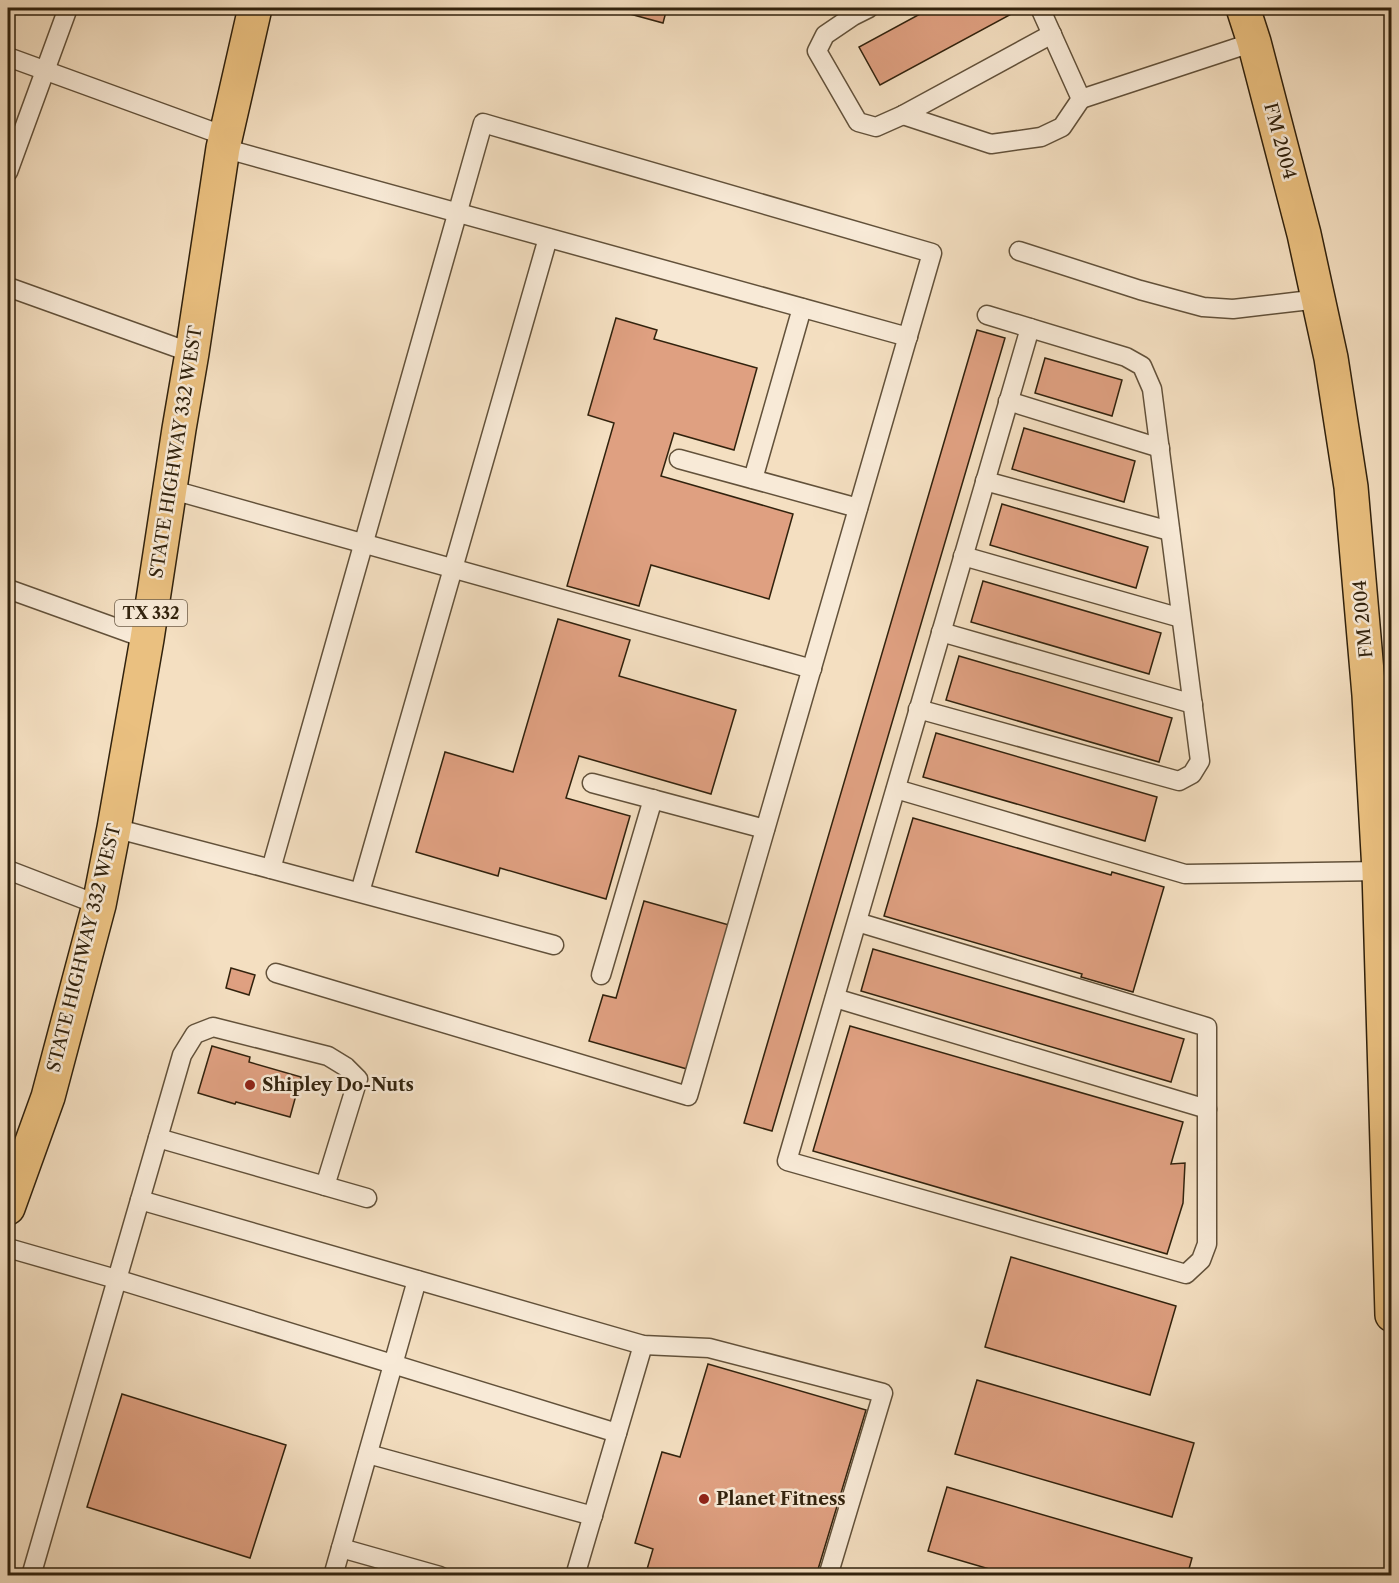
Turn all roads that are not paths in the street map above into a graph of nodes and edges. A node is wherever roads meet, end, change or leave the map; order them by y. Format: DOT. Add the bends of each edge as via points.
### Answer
graph roads {
  1 [pos="68,8"];
  2 [pos="255,8"];
  3 [pos="1040,8"];
  4 [pos="1243,8"];
  5 [pos="857,10"];
  6 [pos="1052,34"];
  7 [pos="1254,42"];
  8 [pos="8,57"];
  9 [pos="44,71"];
  10 [pos="1081,99"];
  11 [pos="903,115"];
  12 [pos="224,142"];
  13 [pos="8,172"];
  14 [pos="458,213"];
  15 [pos="549,238"];
  16 [pos="1019,251"];
  17 [pos="8,287"];
  18 [pos="1319,299"];
  19 [pos="802,308"];
  20 [pos="987,315"];
  21 [pos="1030,328"];
  22 [pos="908,337"];
  23 [pos="192,353"];
  24 [pos="1008,401"];
  25 [pos="1160,448"];
  26 [pos="679,459"];
  27 [pos="753,479"];
  28 [pos="985,481"];
  29 [pos="170,489"];
  30 [pos="858,508"];
  31 [pos="1170,531"];
  32 [pos="364,543"];
  33 [pos="963,556"];
  34 [pos="453,568"];
  35 [pos="8,589"];
  36 [pos="1181,618"];
  37 [pos="941,632"];
  38 [pos="147,639"];
  39 [pos="812,669"];
  40 [pos="1192,704"];
  41 [pos="918,709"];
  42 [pos="592,783"];
  43 [pos="896,789"];
  44 [pos="653,799"];
  45 [pos="114,828"];
  46 [pos="765,829"];
  47 [pos="271,868"];
  48 [pos="8,870"];
  49 [pos="1379,871"];
  50 [pos="360,892"];
  51 [pos="99,904"];
  52 [pos="857,922"];
  53 [pos="554,945"];
  54 [pos="276,973"];
  55 [pos="601,975"];
  56 [pos="835,998"];
  57 [pos="1207,1108"];
  58 [pos="158,1138"];
  59 [pos="1389,1156"];
  60 [pos="325,1186"];
  61 [pos="367,1198"];
  62 [pos="140,1200"];
  63 [pos="8,1208"];
  64 [pos="8,1248"];
  65 [pos="116,1279"];
  66 [pos="417,1280"];
  67 [pos="1392,1315"];
  68 [pos="643,1345"];
  69 [pos="393,1364"];
  70 [pos="617,1433"];
  71 [pos="368,1454"];
  72 [pos="593,1516"];
  73 [pos="341,1548"];
  74 [pos="31,1575"];
  75 [pos="333,1575"];
  76 [pos="440,1575"];
  77 [pos="575,1575"];
  78 [pos="828,1575"];
  1 -- 9 [label="lane"];
  2 -- 12 [label="main road, STATE HIGHWAY 332 WEST / TX 332"];
  3 -- 6 [label="lane"];
  4 -- 7 [label="main road, FM 2004 / FM 2004"];
  5 -- 11 [label="lane" via="825,35 817,51 858,122 876,127"];
  6 -- 10 [label="lane"];
  6 -- 11 [label="lane"];
  7 -- 10 [label="lane"];
  7 -- 18 [label="main road, FM 2004 / FM 2004"];
  8 -- 9 [label="lane"];
  9 -- 12 [label="lane"];
  9 -- 13 [label="lane"];
  10 -- 11 [label="lane" via="1062,127 1041,137 991,144"];
  12 -- 14 [label="lane"];
  12 -- 23 [label="main road, STATE HIGHWAY 332 WEST / TX 332"];
  14 -- 15 [label="lane"];
  14 -- 22 [label="lane" via="483,123 933,253"];
  14 -- 32 [label="lane"];
  15 -- 19 [label="lane"];
  15 -- 34 [label="lane"];
  16 -- 18 [label="lane" via="1203,307 1233,309"];
  17 -- 23 [label="lane"];
  18 -- 49 [label="main road, FM 2004 / FM 2004" via="1351,487"];
  19 -- 22 [label="lane"];
  19 -- 27 [label="lane"];
  20 -- 21 [label="lane"];
  21 -- 24 [label="lane"];
  21 -- 25 [label="lane" via="1126,357 1142,366 1152,389"];
  22 -- 30 [label="lane"];
  23 -- 29 [label="main road, STATE HIGHWAY 332 WEST / TX 332"];
  24 -- 25 [label="lane"];
  24 -- 28 [label="lane"];
  25 -- 31 [label="lane"];
  26 -- 27 [label="lane"];
  27 -- 30 [label="lane"];
  28 -- 31 [label="lane"];
  28 -- 33 [label="lane"];
  29 -- 32 [label="lane"];
  29 -- 38 [label="main road, STATE HIGHWAY 332 WEST / TX 332"];
  30 -- 39 [label="lane"];
  31 -- 36 [label="lane"];
  32 -- 34 [label="lane"];
  32 -- 47 [label="lane"];
  33 -- 36 [label="lane"];
  33 -- 37 [label="lane"];
  34 -- 39 [label="lane"];
  34 -- 50 [label="lane"];
  35 -- 38 [label="lane"];
  36 -- 40 [label="lane"];
  37 -- 40 [label="lane"];
  37 -- 41 [label="lane"];
  38 -- 45 [label="main road, STATE HIGHWAY 332 WEST / TX 332"];
  39 -- 46 [label="lane"];
  40 -- 41 [label="lane" via="1200,761 1192,774 1179,781"];
  41 -- 43 [label="lane"];
  42 -- 44 [label="lane"];
  43 -- 49 [label="lane" via="1185,874"];
  43 -- 52 [label="lane"];
  44 -- 46 [label="lane"];
  44 -- 55 [label="lane"];
  45 -- 47 [label="lane"];
  45 -- 51 [label="main road, STATE HIGHWAY 332 WEST / TX 332"];
  46 -- 54 [label="lane" via="688,1096"];
  47 -- 50 [label="lane"];
  48 -- 51 [label="lane"];
  49 -- 59 [label="main road, FM 2004 / FM 2004"];
  50 -- 53 [label="lane"];
  51 -- 63 [label="main road, STATE HIGHWAY 332 WEST / TX 332" via="48,1097"];
  52 -- 56 [label="lane"];
  52 -- 57 [label="lane" via="1207,1027"];
  56 -- 57 [label="lane"];
  56 -- 57 [label="lane" via="787,1161 1186,1274 1201,1260 1207,1244"];
  58 -- 60 [label="lane"];
  58 -- 60 [label="lane" via="182,1055 195,1034 213,1027 328,1056 358,1079"];
  58 -- 62 [label="lane"];
  59 -- 67 [label="main road, FM 2004 / FM 2004"];
  60 -- 61 [label="lane"];
  62 -- 65 [label="lane"];
  62 -- 66 [label="lane"];
  64 -- 65 [label="lane"];
  65 -- 69 [label="lane"];
  65 -- 74 [label="lane"];
  66 -- 68 [label="lane"];
  66 -- 69 [label="lane"];
  68 -- 70 [label="lane"];
  68 -- 78 [label="lane" via="709,1348 883,1393"];
  69 -- 70 [label="lane"];
  69 -- 71 [label="lane"];
  70 -- 72 [label="lane"];
  71 -- 72 [label="lane"];
  71 -- 73 [label="lane"];
  72 -- 77 [label="lane"];
  73 -- 75 [label="lane"];
  73 -- 76 [label="lane"];
}
